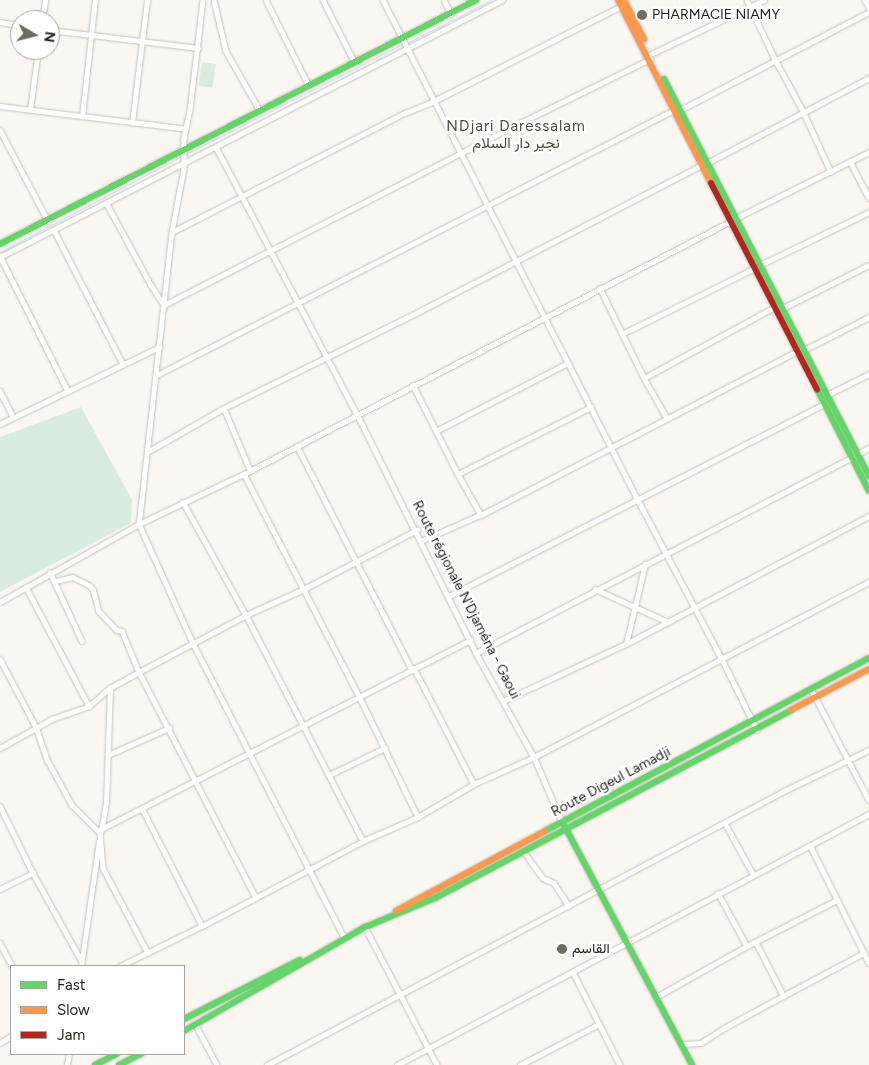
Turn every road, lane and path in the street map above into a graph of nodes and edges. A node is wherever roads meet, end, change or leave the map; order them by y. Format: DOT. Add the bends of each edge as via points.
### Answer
graph roads {
  1 [pos="95,0"];
  2 [pos="147,0"];
  3 [pos="204,0"];
  4 [pos="214,0"];
  5 [pos="266,0"];
  6 [pos="323,0"];
  7 [pos="383,0"];
  8 [pos="444,0"];
  9 [pos="476,0"];
  10 [pos="502,0"];
  11 [pos="747,0"];
  12 [pos="764,0"];
  13 [pos="865,0"];
  14 [pos="624,2"];
  15 [pos="750,7"];
  16 [pos="869,8"];
  17 [pos="869,12"];
  18 [pos="451,14"];
  19 [pos="60,31"];
  20 [pos="91,34"];
  21 [pos="402,39"];
  22 [pos="142,40"];
  23 [pos="198,48"];
  24 [pos="407,49"];
  25 [pos="650,57"];
  26 [pos="775,59"];
  27 [pos="37,60"];
  28 [pos="354,61"];
  29 [pos="869,78"];
  30 [pos="308,84"];
  31 [pos="434,101"];
  32 [pos="0,106"];
  33 [pos="259,109"];
  34 [pos="30,110"];
  35 [pos="677,110"];
  36 [pos="803,111"];
  37 [pos="82,117"];
  38 [pos="132,123"];
  39 [pos="186,129"];
  40 [pos="0,130"];
  41 [pos="216,147"];
  42 [pos="183,150"];
  43 [pos="869,152"];
  44 [pos="461,154"];
  45 [pos="850,161"];
  46 [pos="184,162"];
  47 [pos="704,164"];
  48 [pos="831,172"];
  49 [pos="242,197"];
  50 [pos="869,198"];
  51 [pos="107,204"];
  52 [pos="488,207"];
  53 [pos="869,212"];
  54 [pos="733,219"];
  55 [pos="48,220"];
  56 [pos="54,230"];
  57 [pos="172,232"];
  58 [pos="0,244"];
  59 [pos="270,251"];
  60 [pos="0,256"];
  61 [pos="516,262"];
  62 [pos="869,265"];
  63 [pos="758,266"];
  64 [pos="600,288"];
  65 [pos="298,303"];
  66 [pos="164,305"];
  67 [pos="775,307"];
  68 [pos="783,308"];
  69 [pos="544,317"];
  70 [pos="869,317"];
  71 [pos="622,334"];
  72 [pos="159,347"];
  73 [pos="801,350"];
  74 [pos="326,356"];
  75 [pos="568,363"];
  76 [pos="124,364"];
  77 [pos="869,374"];
  78 [pos="155,376"];
  79 [pos="644,378"];
  80 [pos="413,385"];
  81 [pos="0,391"];
  82 [pos="68,391"];
  83 [pos="827,395"];
  84 [pos="824,404"];
  85 [pos="590,407"];
  86 [pos="224,408"];
  87 [pos="357,414"];
  88 [pos="14,417"];
  89 [pos="667,418"];
  90 [pos="0,424"];
  91 [pos="436,431"];
  92 [pos="297,446"];
  93 [pos="611,448"];
  94 [pos="869,448"];
  95 [pos="149,451"];
  96 [pos="855,456"];
  97 [pos="250,470"];
  98 [pos="244,474"];
  99 [pos="458,474"];
  100 [pos="869,476"];
  101 [pos="869,491"];
  102 [pos="638,500"];
  103 [pos="183,502"];
  104 [pos="481,515"];
  105 [pos="869,516"];
  106 [pos="139,524"];
  107 [pos="417,530"];
  108 [pos="422,541"];
  109 [pos="667,554"];
  110 [pos="358,561"];
  111 [pos="645,564"];
  112 [pos="50,572"];
  113 [pos="56,581"];
  114 [pos="869,582"];
  115 [pos="26,587"];
  116 [pos="595,589"];
  117 [pos="302,590"];
  118 [pos="449,596"];
  119 [pos="0,602"];
  120 [pos="634,606"];
  121 [pos="695,608"];
  122 [pos="246,615"];
  123 [pos="668,622"];
  124 [pos="471,640"];
  125 [pos="82,641"];
  126 [pos="626,644"];
  127 [pos="194,645"];
  128 [pos="476,652"];
  129 [pos="869,658"];
  130 [pos="0,659"];
  131 [pos="722,659"];
  132 [pos="413,669"];
  133 [pos="869,669"];
  134 [pos="139,672"];
  135 [pos="110,688"];
  136 [pos="811,688"];
  137 [pos="815,697"];
  138 [pos="360,698"];
  139 [pos="503,702"];
  140 [pos="89,706"];
  141 [pos="752,721"];
  142 [pos="36,726"];
  143 [pos="304,726"];
  144 [pos="169,728"];
  145 [pos="756,730"];
  146 [pos="0,748"];
  147 [pos="385,748"];
  148 [pos="869,750"];
  149 [pos="250,755"];
  150 [pos="108,756"];
  151 [pos="534,757"];
  152 [pos="849,761"];
  153 [pos="329,775"];
  154 [pos="196,782"];
  155 [pos="474,784"];
  156 [pos="869,800"];
  157 [pos="0,806"];
  158 [pos="142,808"];
  159 [pos="869,814"];
  160 [pos="418,817"];
  161 [pos="562,822"];
  162 [pos="724,823"];
  163 [pos="567,828"];
  164 [pos="101,831"];
  165 [pos="363,841"];
  166 [pos="810,845"];
  167 [pos="524,852"];
  168 [pos="308,870"];
  169 [pos="33,874"];
  170 [pos="753,874"];
  171 [pos="0,889"];
  172 [pos="599,891"];
  173 [pos="718,894"];
  174 [pos="256,898"];
  175 [pos="837,900"];
  176 [pos="569,906"];
  177 [pos="202,926"];
  178 [pos="364,927"];
  179 [pos="344,937"];
  180 [pos="627,942"];
  181 [pos="0,943"];
  182 [pos="756,943"];
  183 [pos="747,946"];
  184 [pos="148,953"];
  185 [pos="864,953"];
  186 [pos="869,963"];
  187 [pos="81,964"];
  188 [pos="11,965"];
  189 [pos="122,965"];
  190 [pos="573,972"];
  191 [pos="400,995"];
  192 [pos="783,996"];
  193 [pos="656,997"];
  194 [pos="185,1019"];
  195 [pos="598,1024"];
  196 [pos="196,1025"];
  197 [pos="185,1030"];
  198 [pos="681,1044"];
  199 [pos="428,1049"];
  200 [pos="115,1055"];
  201 [pos="139,1055"];
  202 [pos="95,1065"];
  203 [pos="119,1065"];
  204 [pos="217,1065"];
  205 [pos="267,1065"];
  206 [pos="397,1065"];
  207 [pos="437,1065"];
  208 [pos="520,1065"];
  209 [pos="620,1065"];
  210 [pos="692,1065"];
  1 -- 20 [label="street"];
  2 -- 22 [label="street"];
  3 -- 23 [label="street"];
  4 -- 33 [label="street" via="226,51"];
  5 -- 30 [label="street"];
  6 -- 28 [label="street"];
  7 -- 21 [label="street"];
  8 -- 18 [label="street"];
  9 -- 18 [label="street"];
  10 -- 24 [label="street"];
  11 -- 15 [label="street"];
  12 -- 15 [label="street"];
  13 -- 16 [label="street"];
  14 -- 25 [label="street"];
  14 -- 31 [label="street"];
  15 -- 25 [label="street"];
  15 -- 26 [label="street"];
  17 -- 26 [label="street"];
  18 -- 21 [label="street"];
  19 -- 20 [label="street"];
  20 -- 22 [label="street"];
  20 -- 37 [label="street"];
  21 -- 24 [label="street"];
  21 -- 28 [label="street"];
  22 -- 23 [label="street"];
  22 -- 38 [label="street"];
  23 -- 39 [label="street"];
  24 -- 31 [label="street"];
  24 -- 41 [label="street"];
  25 -- 35 [label="street"];
  25 -- 44 [label="street"];
  26 -- 35 [label="street"];
  26 -- 36 [label="street"];
  27 -- 34 [label="street"];
  28 -- 30 [label="street"];
  29 -- 36 [label="street"];
  30 -- 33 [label="street"];
  31 -- 44 [label="street"];
  31 -- 49 [label="street" via="405,112"];
  32 -- 34 [label="street"];
  33 -- 42 [label="street"];
  34 -- 37 [label="street"];
  35 -- 47 [label="street"];
  35 -- 52 [label="street"];
  36 -- 47 [label="street"];
  36 -- 48 [label="street"];
  37 -- 38 [label="street"];
  38 -- 39 [label="street"];
  39 -- 42 [label="street"];
  40 -- 55 [label="street"];
  41 -- 46 [label="street"];
  41 -- 49 [label="street, Route régionale N'Djaména - Gaoui"];
  42 -- 46 [label="street"];
  42 -- 55 [label="street"];
  43 -- 45 [label="street"];
  44 -- 52 [label="street"];
  44 -- 59 [label="street"];
  45 -- 48 [label="street"];
  45 -- 50 [label="street"];
  46 -- 51 [label="street"];
  46 -- 57 [label="street"];
  47 -- 54 [label="street"];
  47 -- 61 [label="street"];
  48 -- 54 [label="street"];
  49 -- 57 [label="street"];
  49 -- 59 [label="street, Route régionale N'Djaména - Gaoui"];
  51 -- 56 [label="street"];
  51 -- 66 [label="street"];
  52 -- 61 [label="street"];
  52 -- 65 [label="street"];
  53 -- 63 [label="street"];
  54 -- 63 [label="street"];
  54 -- 64 [label="street"];
  55 -- 58 [label="street"];
  56 -- 60 [label="street"];
  56 -- 76 [label="street"];
  57 -- 66 [label="street"];
  59 -- 65 [label="street, Route régionale N'Djaména - Gaoui"];
  59 -- 66 [label="street"];
  60 -- 82 [label="street"];
  61 -- 69 [label="street"];
  61 -- 74 [label="street"];
  62 -- 68 [label="street"];
  63 -- 67 [label="street"];
  63 -- 68 [label="street"];
  63 -- 71 [label="street"];
  64 -- 69 [label="street"];
  64 -- 71 [label="street"];
  65 -- 74 [label="street, Route régionale N'Djaména - Gaoui"];
  65 -- 78 [label="street"];
  66 -- 72 [label="street"];
  67 -- 73 [label="street"];
  67 -- 79 [label="street"];
  68 -- 73 [label="street"];
  69 -- 75 [label="street"];
  69 -- 80 [label="street"];
  70 -- 73 [label="street"];
  71 -- 79 [label="street"];
  72 -- 76 [label="street"];
  72 -- 78 [label="street"];
  73 -- 83 [label="street"];
  73 -- 84 [label="street"];
  73 -- 89 [label="street"];
  74 -- 86 [label="street"];
  74 -- 87 [label="street, Route régionale N'Djaména - Gaoui"];
  75 -- 85 [label="street"];
  75 -- 91 [label="street"];
  76 -- 82 [label="street"];
  77 -- 83 [label="street"];
  78 -- 95 [label="street"];
  79 -- 89 [label="street"];
  80 -- 87 [label="street"];
  80 -- 91 [label="street"];
  81 -- 88 [label="street"];
  82 -- 88 [label="street"];
  83 -- 96 [label="street"];
  84 -- 96 [label="street"];
  84 -- 102 [label="street"];
  85 -- 93 [label="street"];
  85 -- 99 [label="street"];
  86 -- 95 [label="street"];
  86 -- 97 [label="street"];
  87 -- 92 [label="street"];
  87 -- 107 [label="street, Route régionale N'Djaména - Gaoui"];
  88 -- 90 [label="street"];
  89 -- 93 [label="street"];
  91 -- 99 [label="street"];
  92 -- 97 [label="street"];
  92 -- 110 [label="street"];
  93 -- 102 [label="street"];
  93 -- 104 [label="street"];
  94 -- 96 [label="street"];
  95 -- 106 [label="street"];
  96 -- 100 [label="street"];
  96 -- 101 [label="street"];
  96 -- 109 [label="street"];
  97 -- 98 [label="street"];
  98 -- 103 [label="street"];
  98 -- 117 [label="street"];
  99 -- 104 [label="street"];
  102 -- 109 [label="street"];
  102 -- 118 [label="street"];
  103 -- 106 [label="street"];
  103 -- 122 [label="street"];
  104 -- 108 [label="street"];
  105 -- 121 [label="street"];
  106 -- 112 [label="street"];
  106 -- 127 [label="street"];
  107 -- 108 [label="street, Route régionale N'Djaména - Gaoui"];
  107 -- 110 [label="street"];
  108 -- 118 [label="street, Route régionale N'Djaména - Gaoui"];
  109 -- 111 [label="street"];
  109 -- 121 [label="street"];
  110 -- 117 [label="street"];
  110 -- 132 [label="street"];
  111 -- 116 [label="street"];
  111 -- 120 [label="street"];
  112 -- 113 [label="street"];
  112 -- 115 [label="street"];
  113 -- 125 [label="street"];
  113 -- 134 [label="street" via="73,576 93,589 99,611 122,631"];
  114 -- 131 [label="street"];
  115 -- 119 [label="street"];
  115 -- 140 [label="street"];
  116 -- 120 [label="street"];
  116 -- 128 [label="street"];
  117 -- 122 [label="street"];
  117 -- 138 [label="street"];
  118 -- 124 [label="street, Route régionale N'Djaména - Gaoui"];
  120 -- 123 [label="street"];
  120 -- 126 [label="street"];
  121 -- 123 [label="street"];
  121 -- 131 [label="street"];
  122 -- 127 [label="street"];
  122 -- 143 [label="street"];
  123 -- 126 [label="street"];
  124 -- 128 [label="street, Route régionale N'Djaména - Gaoui"];
  124 -- 132 [label="street"];
  126 -- 139 [label="street"];
  127 -- 134 [label="street"];
  127 -- 149 [label="street"];
  128 -- 139 [label="street, Route régionale N'Djaména - Gaoui"];
  129 -- 136 [label="street, Route Digeul Lamadji"];
  130 -- 142 [label="street"];
  131 -- 141 [label="street"];
  131 -- 151 [label="street"];
  132 -- 138 [label="street"];
  132 -- 155 [label="street"];
  133 -- 137 [label="street, Route Digeul Lamadji"];
  134 -- 135 [label="street"];
  134 -- 144 [label="street"];
  135 -- 140 [label="street"];
  135 -- 150 [label="street"];
  136 -- 137 [label="street"];
  136 -- 141 [label="street, Route Digeul Lamadji"];
  137 -- 145 [label="street, Route Digeul Lamadji"];
  137 -- 152 [label="street"];
  138 -- 143 [label="street"];
  138 -- 147 [label="street"];
  139 -- 151 [label="street, Route régionale N'Djaména - Gaoui"];
  140 -- 142 [label="street"];
  141 -- 145 [label="street"];
  141 -- 161 [label="street, Route Digeul Lamadji"];
  142 -- 146 [label="street"];
  142 -- 164 [label="street" via="48,761 72,805"];
  143 -- 149 [label="street"];
  143 -- 153 [label="street"];
  144 -- 150 [label="street"];
  144 -- 154 [label="street"];
  145 -- 163 [label="street, Route Digeul Lamadji"];
  147 -- 153 [label="street"];
  147 -- 160 [label="street"];
  148 -- 152 [label="street"];
  149 -- 154 [label="street"];
  149 -- 168 [label="street"];
  150 -- 164 [label="street"];
  151 -- 155 [label="street"];
  151 -- 161 [label="street, Route régionale N'Djaména - Gaoui"];
  152 -- 156 [label="street"];
  152 -- 162 [label="street"];
  153 -- 165 [label="street"];
  154 -- 158 [label="street"];
  154 -- 174 [label="street"];
  155 -- 160 [label="street"];
  157 -- 169 [label="street"];
  158 -- 164 [label="street"];
  158 -- 177 [label="street"];
  159 -- 166 [label="street"];
  160 -- 165 [label="street"];
  161 -- 163 [label="street, Route régionale N'Djaména - Gaoui"];
  161 -- 178 [label="street, Route Digeul Lamadji"];
  162 -- 170 [label="street"];
  162 -- 172 [label="street"];
  163 -- 167 [label="street, Route Digeul Lamadji"];
  163 -- 172 [label="street, Route régionale N'Djaména - Gaoui"];
  164 -- 184 [label="street" via="103,868"];
  164 -- 187 [label="street"];
  165 -- 168 [label="street"];
  166 -- 170 [label="street"];
  166 -- 175 [label="street"];
  167 -- 176 [label="street" via="542,878 554,883"];
  167 -- 178 [label="street, Route Digeul Lamadji" via="435,898"];
  168 -- 174 [label="street"];
  168 -- 179 [label="street"];
  169 -- 171 [label="street"];
  169 -- 187 [label="street"];
  170 -- 173 [label="street"];
  172 -- 176 [label="street"];
  172 -- 180 [label="street, Route régionale N'Djaména - Gaoui"];
  173 -- 180 [label="street"];
  173 -- 183 [label="street"];
  174 -- 177 [label="street"];
  175 -- 182 [label="street"];
  175 -- 185 [label="street"];
  176 -- 191 [label="street"];
  177 -- 184 [label="street"];
  178 -- 179 [label="street, Route Digeul Lamadji"];
  178 -- 191 [label="street"];
  178 -- 196 [label="street, Route Digeul Lamadji"];
  179 -- 194 [label="street, Route Digeul Lamadji"];
  180 -- 190 [label="street"];
  180 -- 193 [label="street, Route régionale N'Djaména - Gaoui"];
  181 -- 188 [label="street"];
  182 -- 183 [label="street"];
  182 -- 192 [label="street"];
  183 -- 193 [label="street"];
  184 -- 189 [label="street"];
  185 -- 186 [label="street"];
  185 -- 192 [label="street"];
  190 -- 195 [label="street"];
  190 -- 199 [label="street"];
  191 -- 199 [label="street"];
  191 -- 205 [label="street"];
  192 -- 198 [label="street" via="701,1043"];
  193 -- 198 [label="street, Route régionale N'Djaména - Gaoui"];
  195 -- 208 [label="street"];
  195 -- 209 [label="street"];
  196 -- 197 [label="street, Route Digeul Lamadji"];
  196 -- 204 [label="street"];
  198 -- 210 [label="street, Route régionale N'Djaména - Gaoui"];
  199 -- 206 [label="street"];
  199 -- 207 [label="street"];
  200 -- 202 [label="street"];
  201 -- 203 [label="street"];
}
